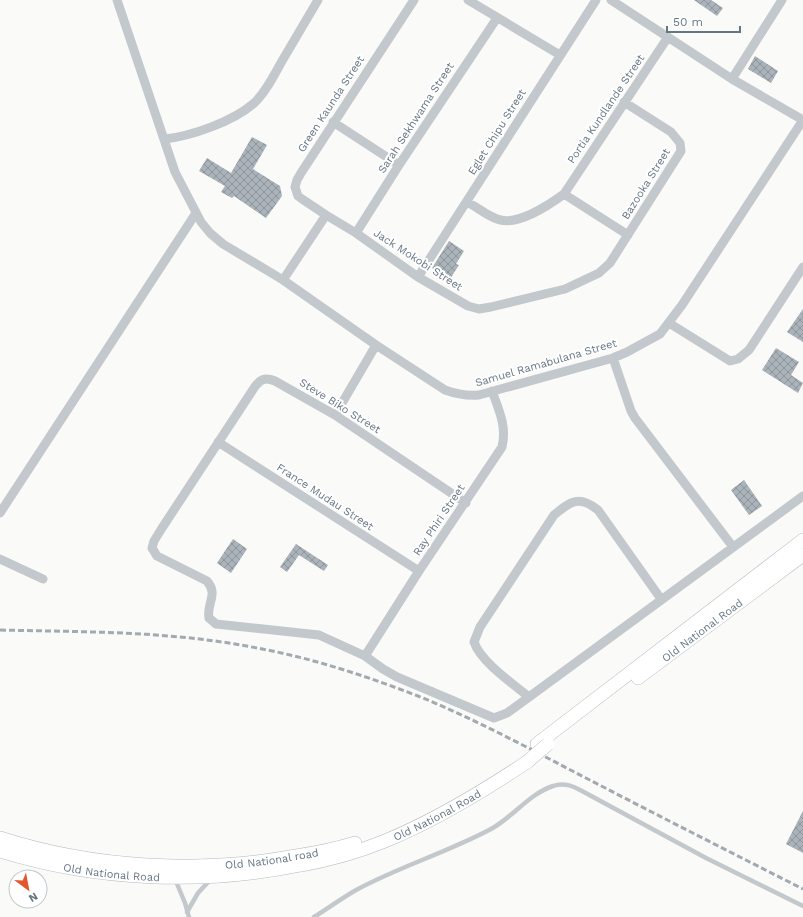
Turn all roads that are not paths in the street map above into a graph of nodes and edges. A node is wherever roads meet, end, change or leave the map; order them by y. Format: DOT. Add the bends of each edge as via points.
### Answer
graph roads {
  1 [pos="117,0"];
  2 [pos="318,0"];
  3 [pos="414,0"];
  4 [pos="468,0"];
  5 [pos="596,0"];
  6 [pos="611,0"];
  7 [pos="782,0"];
  8 [pos="497,18"];
  9 [pos="668,38"];
  10 [pos="560,55"];
  11 [pos="732,79"];
  12 [pos="624,102"];
  13 [pos="803,120"];
  14 [pos="333,122"];
  15 [pos="165,139"];
  16 [pos="399,165"];
  17 [pos="564,194"];
  18 [pos="467,202"];
  19 [pos="196,213"];
  20 [pos="326,215"];
  21 [pos="356,233"];
  22 [pos="628,235"];
  23 [pos="803,267"];
  24 [pos="418,277"];
  25 [pos="283,280"];
  26 [pos="669,323"];
  27 [pos="376,345"];
  28 [pos="613,358"];
  29 [pos="492,391"];
  30 [pos="335,415"];
  31 [pos="218,442"];
  32 [pos="803,496"];
  33 [pos="466,503"];
  34 [pos="0,513"];
  35 [pos="803,540"];
  36 [pos="733,546"];
  37 [pos="803,555"];
  38 [pos="0,560"];
  39 [pos="419,572"];
  40 [pos="43,579"];
  41 [pos="661,600"];
  42 [pos="365,656"];
  43 [pos="529,697"];
  44 [pos="543,744"];
  45 [pos="525,758"];
  46 [pos="0,838"];
  47 [pos="0,851"];
  48 [pos="169,865"];
  49 [pos="214,876"];
  50 [pos="174,877"];
  51 [pos="803,906"];
  52 [pos="188,915"];
  53 [pos="314,917"];
  1 -- 15 [label="street, Samuel Ramabulana Street"];
  2 -- 15 [label="street" via="270,83 253,104 234,116 202,130"];
  3 -- 14 [label="street, Green Kaunda Street"];
  4 -- 8 [label="street"];
  5 -- 10 [label="street, Eglet Chipu Street"];
  6 -- 9 [label="street"];
  7 -- 11 [label="street"];
  8 -- 10 [label="street"];
  8 -- 16 [label="street, Sarah Sekhwama Street"];
  9 -- 11 [label="street"];
  9 -- 12 [label="street, Portia Kundlande Street"];
  10 -- 18 [label="street, Eglet Chipu Street"];
  11 -- 13 [label="street"];
  12 -- 17 [label="street, Portia Kundlande Street"];
  12 -- 22 [label="street, Bazooka Street" via="671,132 681,148 680,154"];
  13 -- 26 [label="street, Samuel Ramabulana Street"];
  14 -- 16 [label="street"];
  14 -- 20 [label="street, Green Kaunda Street" via="294,188 298,196"];
  15 -- 19 [label="street, Samuel Ramabulana Street" via="175,172"];
  16 -- 21 [label="street, Sarah Sekhwama Street"];
  17 -- 18 [label="street" via="546,207 523,218 510,220 498,220"];
  17 -- 22 [label="street"];
  18 -- 24 [label="street, Eglet Chipu Street"];
  19 -- 25 [label="street, Samuel Ramabulana Street" via="210,233 223,244"];
  19 -- 34 [label="street"];
  20 -- 21 [label="street, Jack Mokobi Street"];
  20 -- 25 [label="street"];
  21 -- 24 [label="street, Jack Mokobi Street"];
  22 -- 24 [label="street, Jack Mokobi Street" via="610,263 588,280 565,289 491,307 479,309 468,306"];
  23 -- 26 [label="street" via="749,350 738,359 730,361"];
  25 -- 27 [label="street, Samuel Ramabulana Street"];
  26 -- 28 [label="street, Samuel Ramabulana Street" via="660,334"];
  27 -- 29 [label="street, Samuel Ramabulana Street" via="455,394 470,396"];
  27 -- 30 [label="street"];
  28 -- 29 [label="street, Samuel Ramabulana Street"];
  28 -- 36 [label="street" via="635,418"];
  29 -- 33 [label="street, Ray Phiri Street" via="504,426 504,439 502,447"];
  30 -- 31 [label="street, Steve Biko Street" via="268,378 254,388"];
  30 -- 33 [label="street, Steve Biko Street"];
  31 -- 39 [label="street, France Mudau Street"];
  31 -- 42 [label="street" via="154,541 154,553 207,581 211,586 212,596 208,614 216,624 319,635"];
  32 -- 36 [label="street"];
  33 -- 39 [label="street, Ray Phiri Street"];
  35 -- 44 [label="main road, Old National Road"];
  36 -- 41 [label="street"];
  37 -- 44 [label="main road, Old National Road"];
  38 -- 40 [label="street"];
  39 -- 42 [label="street, Ray Phiri Street"];
  41 -- 43 [label="street"];
  41 -- 43 [label="street" via="598,510 580,500 566,504 554,515 480,627 474,642 485,659"];
  42 -- 43 [label="street" via="397,677 494,718"];
  44 -- 45 [label="main road, Old National Road, bridge"];
  45 -- 48 [label="main road, Old National road" via="428,814 352,844 271,861"];
  45 -- 49 [label="main road, Old National Road" via="465,802 384,842 326,860 272,871"];
  46 -- 48 [label="main road, Old National road" via="46,852 105,862"];
  47 -- 50 [label="main road, Old National Road" via="90,872"];
  48 -- 50 [label="lane"];
  49 -- 50 [label="main road, Old National Road"];
  49 -- 52 [label="lane" via="198,893"];
  50 -- 52 [label="lane"];
  51 -- 53 [label="lane" via="706,858 572,785 563,784 536,795 502,823 484,833 357,889"];
}
